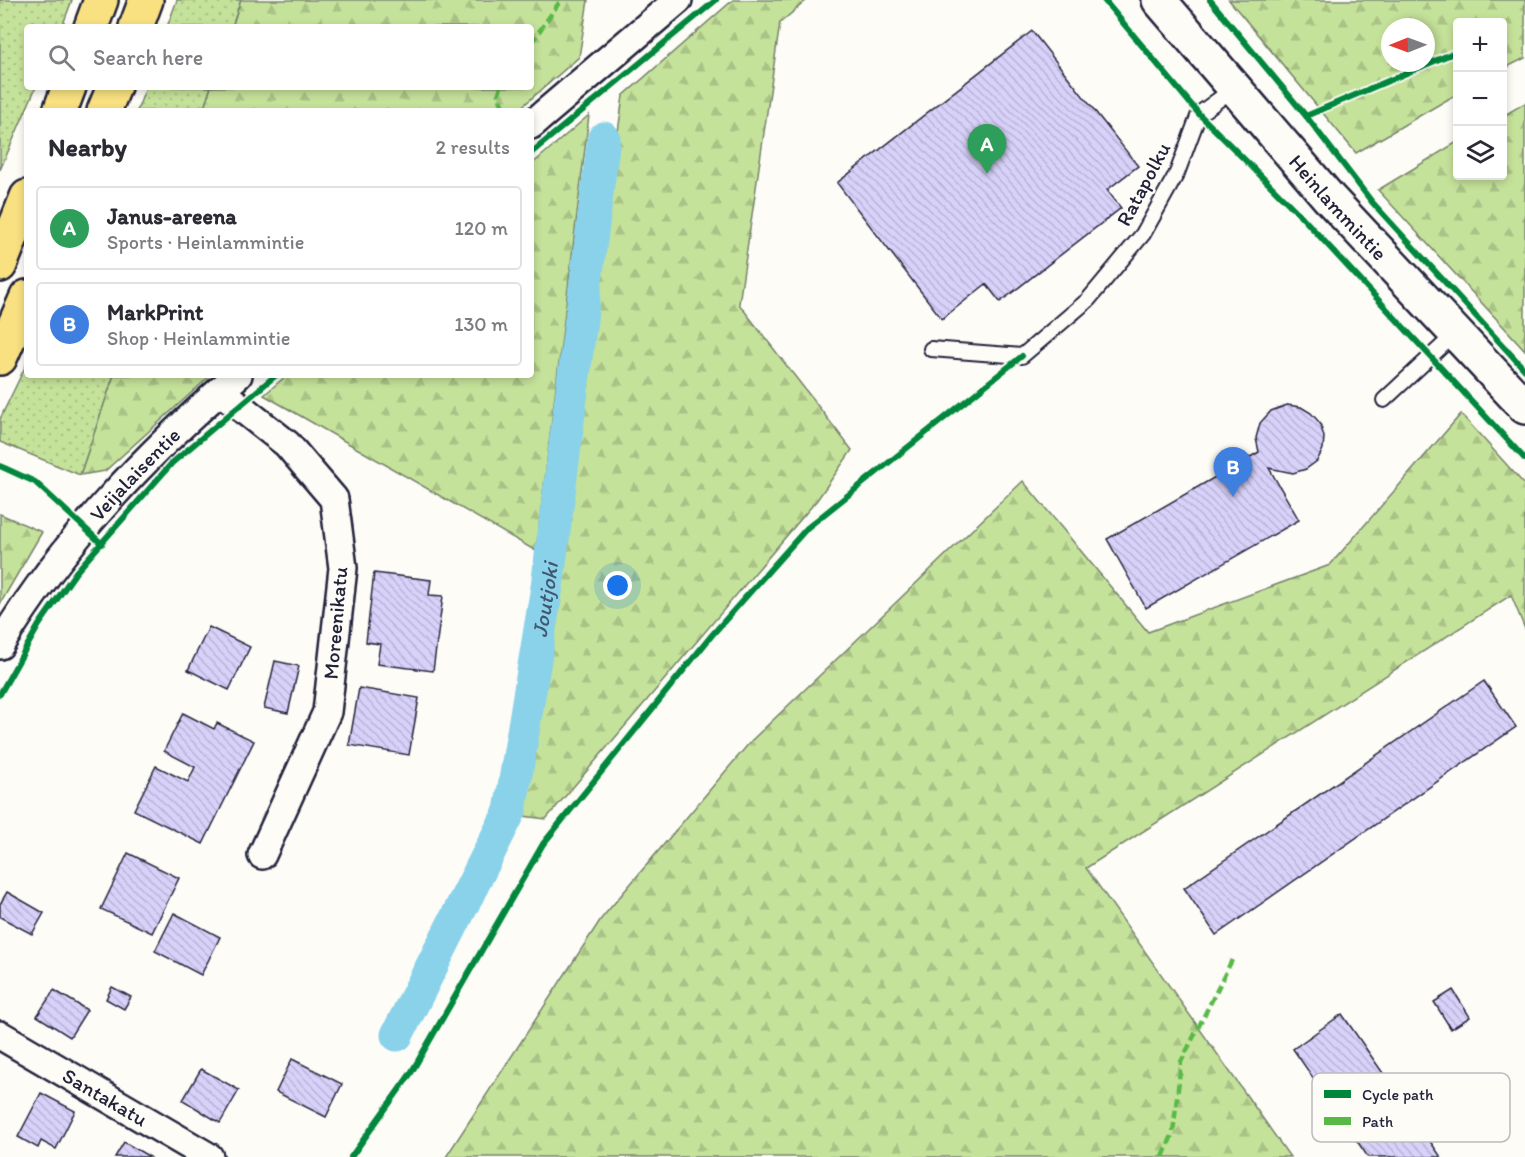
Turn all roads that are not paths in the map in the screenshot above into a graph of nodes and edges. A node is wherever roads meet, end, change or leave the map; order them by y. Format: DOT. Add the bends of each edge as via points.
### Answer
graph roads {
  1 [pos="101,0"];
  2 [pos="146,0"];
  3 [pos="678,0"];
  4 [pos="1160,0"];
  5 [pos="92,24"];
  6 [pos="137,24"];
  7 [pos="1233,89"];
  8 [pos="68,90"];
  9 [pos="113,90"];
  10 [pos="61,108"];
  11 [pos="105,108"];
  12 [pos="534,122"];
  13 [pos="24,205"];
  14 [pos="0,265"];
  15 [pos="24,304"];
  16 [pos="1456,333"];
  17 [pos="931,349"];
  18 [pos="0,358"];
  19 [pos="229,383"];
  20 [pos="1383,400"];
  21 [pos="1525,407"];
  22 [pos="0,645"];
  23 [pos="262,855"];
  24 [pos="0,1035"];
  25 [pos="209,1157"];
  1 -- 5 [label="highway"];
  2 -- 6 [label="highway"];
  3 -- 12 [label="street"];
  4 -- 7 [label="street, Heinlammintie"];
  7 -- 16 [label="street, Heinlammintie"];
  7 -- 17 [label="lane, Ratapolku" via="1199,114 1177,173 1143,234 1088,300 1022,356"];
  8 -- 10 [label="highway"];
  9 -- 11 [label="highway"];
  13 -- 14 [label="highway"];
  15 -- 18 [label="highway"];
  16 -- 20 [label="lane"];
  16 -- 21 [label="street, Heinlammintie"];
  19 -- 22 [label="street, Veijalaisentie" via="178,427 82,527"];
  19 -- 23 [label="street, Moreenikatu" via="334,499 343,568 327,712"];
  24 -- 25 [label="street, Santakatu"];
}
